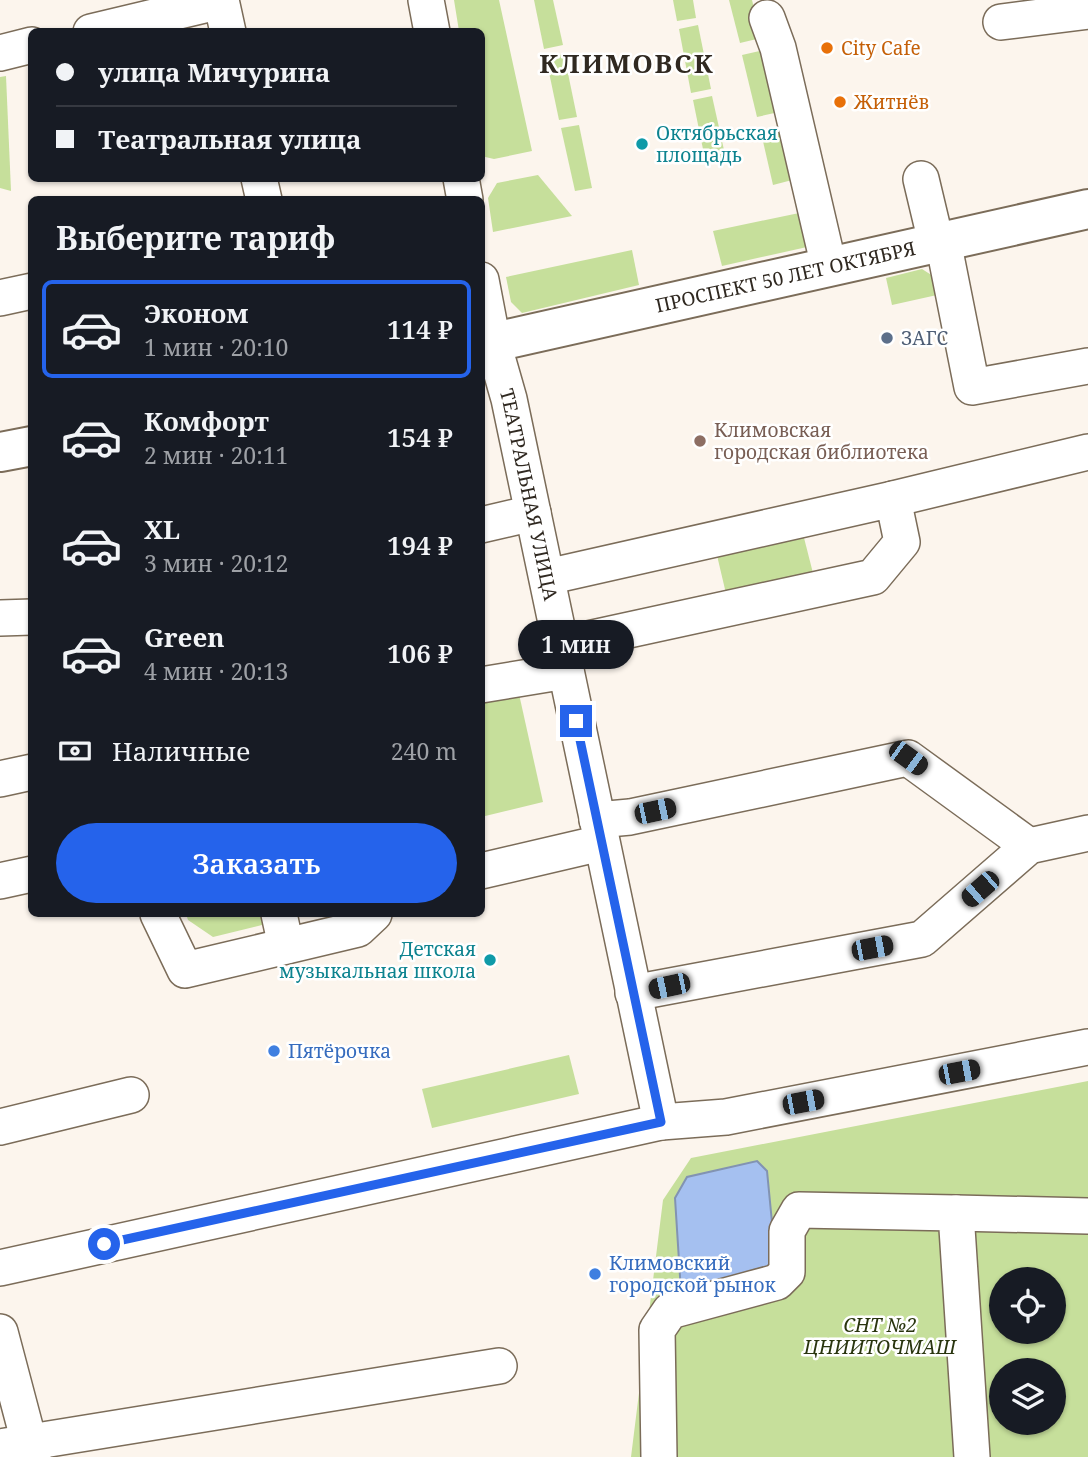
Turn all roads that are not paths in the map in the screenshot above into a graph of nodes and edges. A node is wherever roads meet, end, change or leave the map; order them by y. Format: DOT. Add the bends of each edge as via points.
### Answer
graph roads {
  1 [pos="426,0"];
  2 [pos="223,11"];
  3 [pos="1088,11"];
  4 [pos="767,18"];
  5 [pos="1000,22"];
  6 [pos="116,28"];
  7 [pos="431,28"];
  8 [pos="28,46"];
  9 [pos="0,52"];
  10 [pos="922,179"];
  11 [pos="1088,209"];
  12 [pos="940,242"];
  13 [pos="829,267"];
  14 [pos="28,293"];
  15 [pos="0,298"];
  16 [pos="485,323"];
  17 [pos="487,344"];
  18 [pos="1088,366"];
  19 [pos="28,447"];
  20 [pos="1088,452"];
  21 [pos="0,453"];
  22 [pos="893,499"];
  23 [pos="533,513"];
  24 [pos="485,524"];
  25 [pos="547,577"];
  26 [pos="28,617"];
  27 [pos="0,618"];
  28 [pos="563,658"];
  29 [pos="485,684"];
  30 [pos="28,773"];
  31 [pos="0,779"];
  32 [pos="599,831"];
  33 [pos="1088,833"];
  34 [pos="1029,846"];
  35 [pos="485,870"];
  36 [pos="28,875"];
  37 [pos="0,881"];
  38 [pos="159,917"];
  39 [pos="371,917"];
  40 [pos="283,930"];
  41 [pos="633,993"];
  42 [pos="1088,1047"];
  43 [pos="131,1095"];
  44 [pos="661,1122"];
  45 [pos="0,1128"];
  46 [pos="956,1213"];
  47 [pos="1088,1216"];
  48 [pos="0,1268"];
  49 [pos="0,1332"];
  50 [pos="499,1366"];
  51 [pos="21,1448"];
  52 [pos="659,1457"];
  53 [pos="972,1457"];
  1 -- 7 [label="street"];
  2 -- 6 [label="street"];
  3 -- 5 [label="street"];
  4 -- 13 [label="street"];
  8 -- 9 [label="street"];
  10 -- 12 [label="street"];
  11 -- 12 [label="main road, ПРОСПЕКТ 50 ЛЕТ ОКТЯБРЯ"];
  12 -- 13 [label="main road, ПРОСПЕКТ 50 ЛЕТ ОКТЯБРЯ"];
  12 -- 18 [label="street" via="972,387"];
  13 -- 17 [label="main road, ПРОСПЕКТ 50 ЛЕТ ОКТЯБРЯ"];
  14 -- 15 [label="street"];
  16 -- 17 [label="street, ТЕАТРАЛЬНАЯ УЛИЦА"];
  17 -- 23 [label="street, ТЕАТРАЛЬНАЯ УЛИЦА" via="509,399"];
  19 -- 21 [label="main road"];
  20 -- 22 [label="street"];
  22 -- 25 [label="street"];
  22 -- 28 [label="street" via="902,542 873,578"];
  23 -- 24 [label="street"];
  23 -- 25 [label="street, ТЕАТРАЛЬНАЯ УЛИЦА"];
  25 -- 28 [label="street, ТЕАТРАЛЬНАЯ УЛИЦА"];
  26 -- 27 [label="street"];
  28 -- 29 [label="street"];
  28 -- 32 [label="street, ТЕАТРАЛЬНАЯ УЛИЦА"];
  30 -- 31 [label="street"];
  32 -- 34 [label="street" via="630,817 908,758"];
  32 -- 35 [label="street"];
  32 -- 41 [label="street, ТЕАТРАЛЬНАЯ УЛИЦА"];
  33 -- 34 [label="street"];
  34 -- 41 [label="street" via="922,939"];
  36 -- 37 [label="street"];
  38 -- 40 [label="street" via="185,970"];
  39 -- 40 [label="street" via="358,929"];
  41 -- 44 [label="street, ТЕАТРАЛЬНАЯ УЛИЦА"];
  42 -- 44 [label="street" via="726,1117"];
  43 -- 45 [label="street"];
  44 -- 48 [label="street"];
  46 -- 47 [label="street"];
  46 -- 52 [label="street" via="799,1210 787,1231 787,1272 777,1282 670,1311 657,1330"];
  46 -- 53 [label="street"];
  49 -- 51 [label="street"];
  50 -- 51 [label="street"];
}
